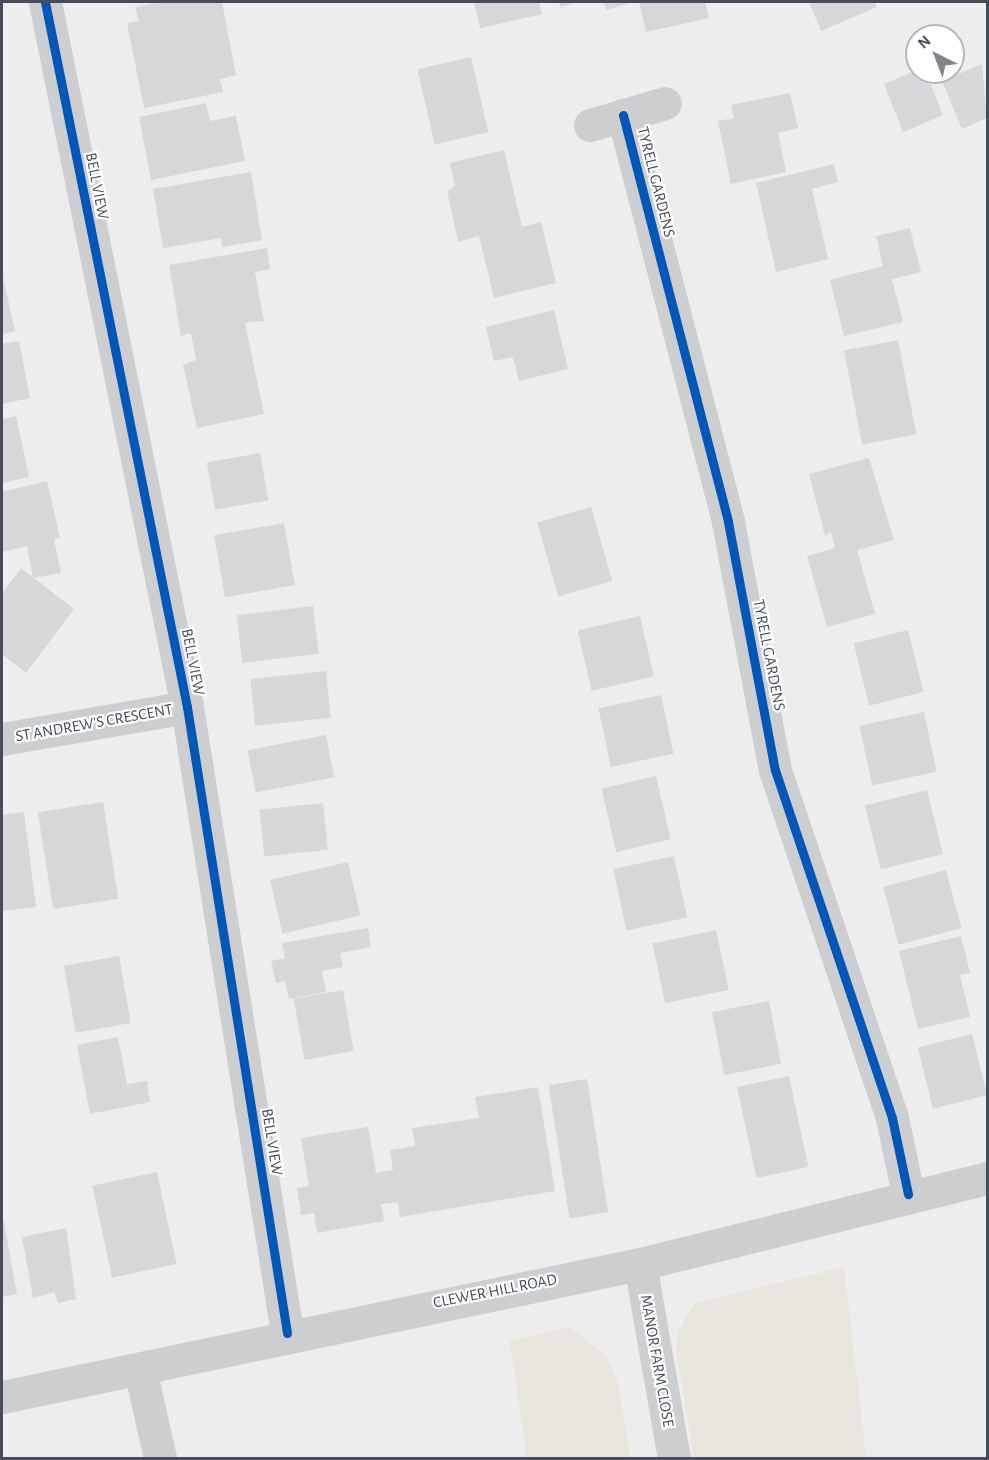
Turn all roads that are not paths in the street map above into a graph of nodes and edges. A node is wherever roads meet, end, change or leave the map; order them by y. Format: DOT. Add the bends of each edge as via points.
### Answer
graph roads {
  1 [pos="45,2"];
  2 [pos="665,104"];
  3 [pos="623,115"];
  4 [pos="590,125"];
  5 [pos="187,707"];
  6 [pos="2,739"];
  7 [pos="987,1179"];
  8 [pos="908,1194"];
  9 [pos="639,1264"];
  10 [pos="287,1333"];
  11 [pos="140,1369"];
  12 [pos="2,1397"];
  13 [pos="159,1458"];
  14 [pos="674,1458"];
  1 -- 5 [label="street, BELL VIEW"];
  2 -- 3 [label="street, TYRELL GARDENS"];
  3 -- 4 [label="street, TYRELL GARDENS"];
  3 -- 8 [label="street, TYRELL GARDENS" via="728,522 776,770 892,1118"];
  5 -- 6 [label="street, ST ANDREW'S CRESCENT"];
  5 -- 10 [label="street, BELL VIEW"];
  7 -- 8 [label="street, CLEWER HILL ROAD"];
  8 -- 9 [label="street, CLEWER HILL ROAD"];
  9 -- 10 [label="street, CLEWER HILL ROAD"];
  9 -- 14 [label="street, MANOR FARM CLOSE"];
  10 -- 11 [label="street, CLEWER HILL ROAD"];
  11 -- 12 [label="street, CLEWER HILL ROAD"];
  11 -- 13 [label="street"];
}
